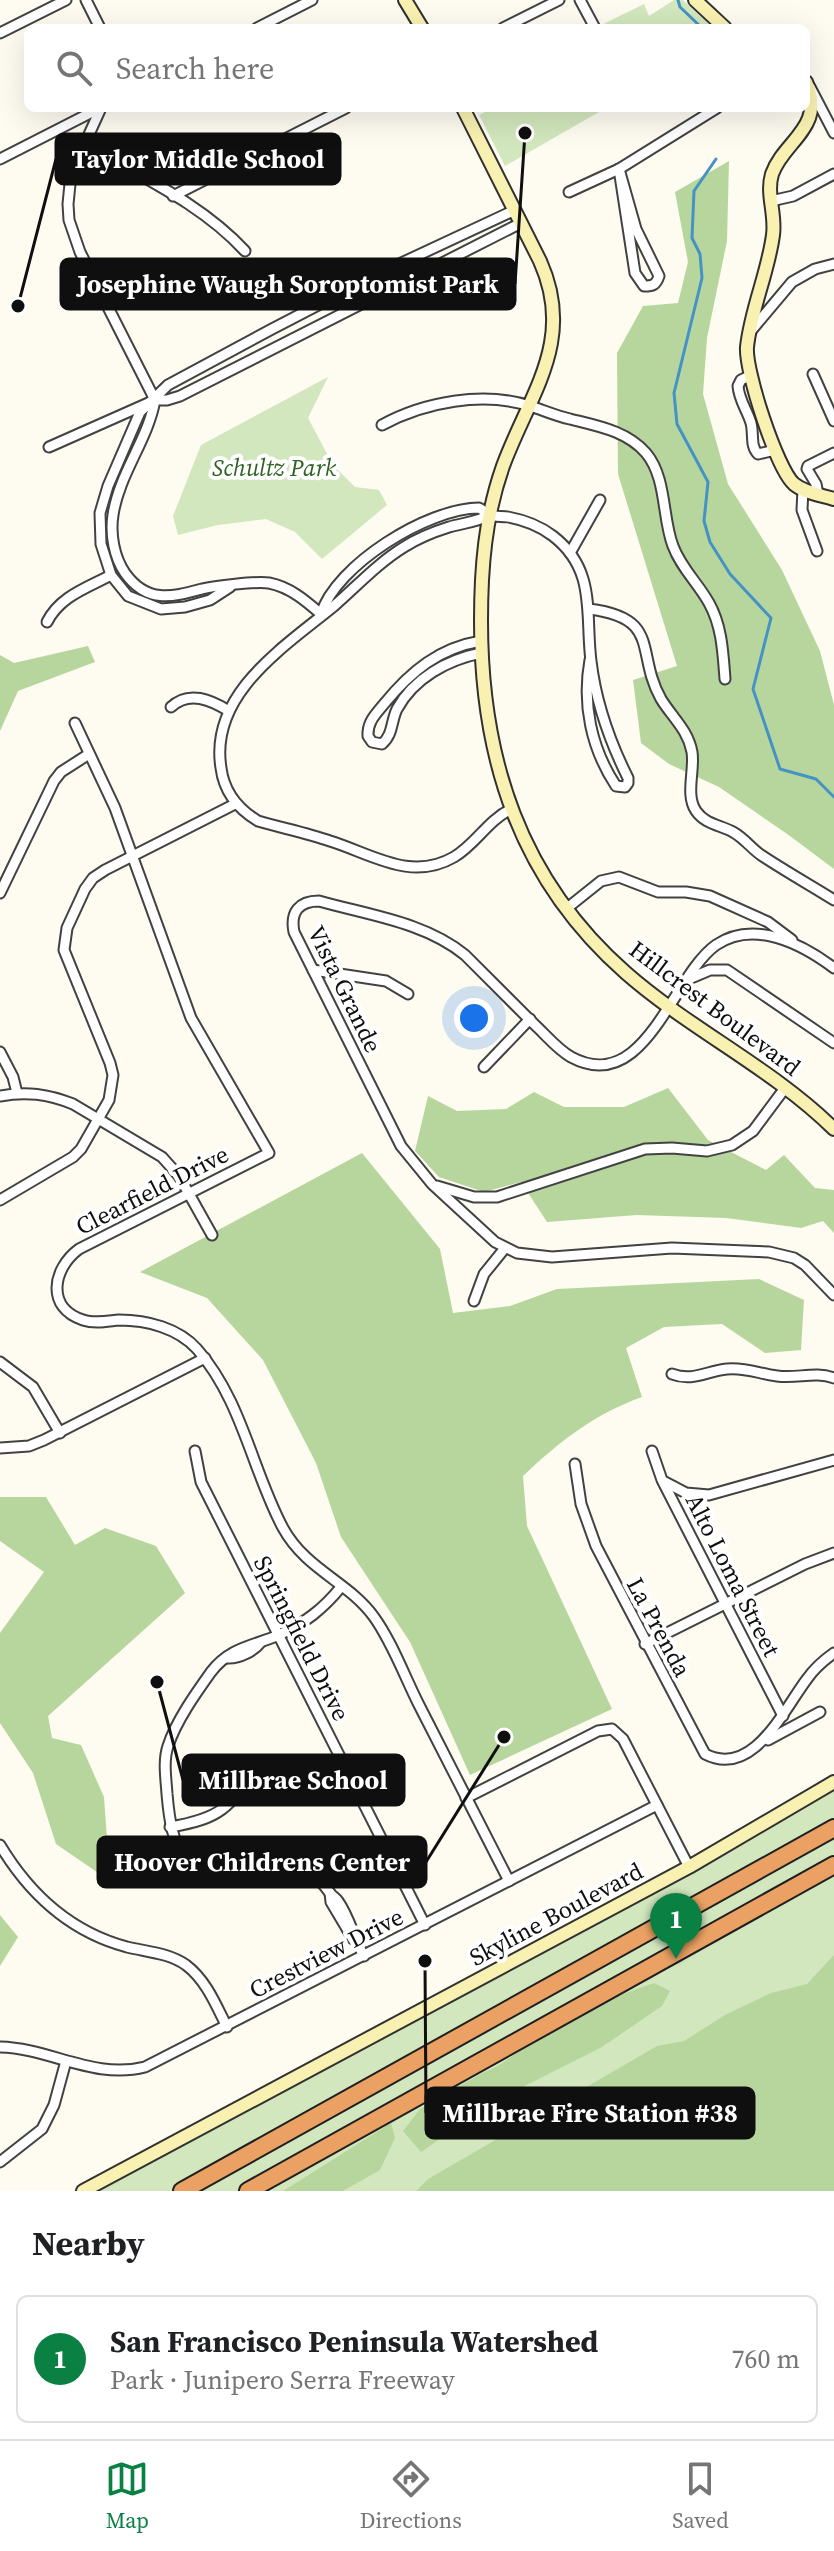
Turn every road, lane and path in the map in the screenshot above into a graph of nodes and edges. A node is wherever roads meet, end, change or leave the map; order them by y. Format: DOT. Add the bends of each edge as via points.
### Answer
graph roads {
  1 [pos="66,0"];
  2 [pos="86,0"];
  3 [pos="312,0"];
  4 [pos="405,0"];
  5 [pos="559,0"];
  6 [pos="580,0"];
  7 [pos="695,0"];
  8 [pos="98,24"];
  9 [pos="265,24"];
  10 [pos="420,24"];
  11 [pos="511,24"];
  12 [pos="593,24"];
  13 [pos="721,24"];
  14 [pos="0,33"];
  15 [pos="810,89"];
  16 [pos="810,97"];
  17 [pos="92,112"];
  18 [pos="98,112"];
  19 [pos="338,112"];
  20 [pos="465,112"];
  21 [pos="711,112"];
  22 [pos="834,133"];
  23 [pos="83,143"];
  24 [pos="0,159"];
  25 [pos="619,169"];
  26 [pos="834,174"];
  27 [pos="569,192"];
  28 [pos="173,196"];
  29 [pos="771,201"];
  30 [pos="515,210"];
  31 [pos="521,223"];
  32 [pos="245,251"];
  33 [pos="834,264"];
  34 [pos="750,332"];
  35 [pos="813,374"];
  36 [pos="749,376"];
  37 [pos="155,400"];
  38 [pos="530,406"];
  39 [pos="834,421"];
  40 [pos="382,425"];
  41 [pos="49,447"];
  42 [pos="775,450"];
  43 [pos="834,453"];
  44 [pos="803,489"];
  45 [pos="818,494"];
  46 [pos="834,499"];
  47 [pos="600,500"];
  48 [pos="490,515"];
  49 [pos="817,551"];
  50 [pos="570,553"];
  51 [pos="111,575"];
  52 [pos="230,587"];
  53 [pos="589,609"];
  54 [pos="321,614"];
  55 [pos="47,622"];
  56 [pos="481,647"];
  57 [pos="590,660"];
  58 [pos="725,679"];
  59 [pos="171,707"];
  60 [pos="229,711"];
  61 [pos="75,723"];
  62 [pos="89,754"];
  63 [pos="235,804"];
  64 [pos="511,809"];
  65 [pos="132,856"];
  66 [pos="0,893"];
  67 [pos="834,900"];
  68 [pos="566,909"];
  69 [pos="802,947"];
  70 [pos="834,968"];
  71 [pos="313,970"];
  72 [pos="689,980"];
  73 [pos="408,994"];
  74 [pos="669,1006"];
  75 [pos="530,1019"];
  76 [pos="834,1043"];
  77 [pos="0,1052"];
  78 [pos="484,1067"];
  79 [pos="785,1088"];
  80 [pos="17,1093"];
  81 [pos="0,1096"];
  82 [pos="99,1120"];
  83 [pos="834,1129"];
  84 [pos="432,1184"];
  85 [pos="189,1194"];
  86 [pos="0,1200"];
  87 [pos="212,1235"];
  88 [pos="505,1248"];
  89 [pos="834,1295"];
  90 [pos="474,1301"];
  91 [pos="205,1358"];
  92 [pos="0,1362"];
  93 [pos="672,1374"];
  94 [pos="834,1378"];
  95 [pos="60,1433"];
  96 [pos="0,1448"];
  97 [pos="195,1451"];
  98 [pos="652,1451"];
  99 [pos="834,1460"];
  100 [pos="575,1464"];
  101 [pos="662,1480"];
  102 [pos="834,1553"];
  103 [pos="341,1587"];
  104 [pos="726,1604"];
  105 [pos="278,1635"];
  106 [pos="645,1644"];
  107 [pos="834,1653"];
  108 [pos="820,1712"];
  109 [pos="783,1716"];
  110 [pos="754,1747"];
  111 [pos="259,1763"];
  112 [pos="834,1782"];
  113 [pos="466,1798"];
  114 [pos="657,1805"];
  115 [pos="170,1827"];
  116 [pos="834,1828"];
  117 [pos="0,1845"];
  118 [pos="834,1865"];
  119 [pos="689,1867"];
  120 [pos="509,1881"];
  121 [pos="425,1925"];
  122 [pos="364,1956"];
  123 [pos="227,2027"];
  124 [pos="0,2047"];
  125 [pos="66,2061"];
  126 [pos="0,2162"];
  127 [pos="83,2191"];
  128 [pos="182,2191"];
  129 [pos="248,2191"];
  1 -- 14 [label="street"];
  2 -- 8 [label="street"];
  3 -- 9 [label="street"];
  4 -- 10 [label="street"];
  5 -- 11 [label="street"];
  6 -- 12 [label="street"];
  7 -- 13 [label="street"];
  15 -- 22 [label="street"];
  16 -- 29 [label="street" via="801,135 772,174"];
  17 -- 24 [label="street"];
  18 -- 23 [label="street"];
  19 -- 28 [label="street"];
  20 -- 30 [label="street, Hillcrest Boulevard"];
  21 -- 25 [label="street"];
  23 -- 28 [label="street"];
  23 -- 37 [label="street" via="68,188 74,237"];
  25 -- 25 [label="street" via="635,273 644,286 651,286 659,276 639,237"];
  25 -- 27 [label="street"];
  26 -- 29 [label="street" via="793,196"];
  28 -- 32 [label="street" via="221,227"];
  29 -- 34 [label="street" via="773,234"];
  30 -- 31 [label="street, Hillcrest Boulevard"];
  30 -- 37 [label="street" via="272,329 168,385"];
  31 -- 37 [label="street" via="180,396"];
  31 -- 38 [label="street, Hillcrest Boulevard" via="547,277 554,312 551,348"];
  33 -- 34 [label="street" via="792,282"];
  34 -- 36 [label="street"];
  35 -- 39 [label="street"];
  36 -- 42 [label="street"];
  36 -- 42 [label="street" via="738,386 753,448 758,454"];
  37 -- 41 [label="street"];
  37 -- 51 [label="street" via="140,412 103,500 101,544"];
  37 -- 52 [label="street" via="115,503 117,557 130,579 153,594 172,597"];
  38 -- 40 [label="street" via="451,402"];
  38 -- 48 [label="street, Hillcrest Boulevard" via="505,462"];
  38 -- 58 [label="street" via="627,437 653,462 672,545 715,616"];
  42 -- 44 [label="street" via="787,476"];
  43 -- 45 [label="street" via="807,469"];
  44 -- 45 [label="street"];
  44 -- 49 [label="street" via="802,510"];
  45 -- 46 [label="street"];
  47 -- 50 [label="street"];
  48 -- 50 [label="street" via="541,528"];
  48 -- 54 [label="street" via="406,545"];
  48 -- 56 [label="street, Hillcrest Boulevard" via="483,556"];
  50 -- 53 [label="street" via="584,580"];
  51 -- 52 [label="street" via="128,596 161,609 210,600"];
  51 -- 55 [label="street" via="66,598"];
  52 -- 54 [label="street" via="281,587"];
  53 -- 57 [label="street"];
  53 -- 67 [label="street" via="626,618 642,637 660,697 691,748 692,804 698,813"];
  54 -- 60 [label="street" via="249,680"];
  56 -- 56 [label="street" via="445,652 410,674 370,722 372,742 387,740 397,709 429,675"];
  56 -- 64 [label="street, Hillcrest Boulevard" via="489,733"];
  57 -- 57 [label="street" via="590,726 610,777 616,786 625,787 628,778 603,722"];
  59 -- 60 [label="street" via="193,697"];
  60 -- 63 [label="street" via="219,758"];
  61 -- 62 [label="street, Clearfield Drive"];
  62 -- 65 [label="street, Clearfield Drive"];
  62 -- 66 [label="street" via="54,781"];
  63 -- 64 [label="street" via="258,821 406,868 455,856"];
  63 -- 65 [label="street"];
  64 -- 68 [label="street, Hillcrest Boulevard" via="535,861"];
  65 -- 82 [label="street" via="93,878 64,939 113,1075"];
  65 -- 85 [label="street, Clearfield Drive" via="191,1018 269,1153"];
  68 -- 69 [label="street" via="601,881 619,877 658,892 710,896 768,922"];
  68 -- 74 [label="street, Hillcrest Boulevard" via="605,954"];
  69 -- 70 [label="street"];
  69 -- 72 [label="street, Vista Grande" via="763,935 739,936 717,944"];
  71 -- 73 [label="street" via="386,981"];
  71 -- 75 [label="street, Vista Grande" via="292,921 301,904 319,901 441,938"];
  71 -- 84 [label="street, Vista Grande" via="391,1129"];
  72 -- 74 [label="street, Vista Grande"];
  72 -- 76 [label="street" via="710,970 727,970"];
  74 -- 75 [label="street, Vista Grande" via="635,1051 603,1064 569,1056"];
  74 -- 79 [label="street, Hillcrest Boulevard"];
  75 -- 78 [label="street"];
  77 -- 80 [label="street"];
  79 -- 83 [label="street, Hillcrest Boulevard"];
  79 -- 84 [label="street" via="753,1131 720,1149 645,1149 497,1197 474,1197"];
  80 -- 81 [label="street"];
  80 -- 82 [label="street" via="59,1098"];
  82 -- 85 [label="street" via="162,1157"];
  82 -- 86 [label="street" via="73,1157"];
  84 -- 88 [label="street, Vista Grande"];
  85 -- 87 [label="street"];
  85 -- 91 [label="street, Clearfield Drive" via="79,1249 61,1265 57,1289 69,1312 82,1320 161,1327 182,1336"];
  88 -- 89 [label="street, Vista Grande" via="552,1257 672,1248 769,1252 805,1265"];
  88 -- 90 [label="street" via="484,1274"];
  91 -- 95 [label="street"];
  91 -- 103 [label="street, Clearfield Drive" via="233,1409 283,1528 302,1555"];
  92 -- 95 [label="street" via="33,1387"];
  93 -- 94 [label="street" via="695,1378 737,1368"];
  95 -- 96 [label="street" via="29,1446"];
  97 -- 105 [label="street, Springfield Drive" via="201,1482"];
  98 -- 101 [label="street, Alto Loma Street"];
  99 -- 101 [label="street" via="709,1495 686,1493"];
  100 -- 106 [label="street, La Prenda" via="587,1526"];
  101 -- 104 [label="street, Alto Loma Street"];
  102 -- 104 [label="street"];
  103 -- 105 [label="street" via="319,1612"];
  103 -- 113 [label="street, Clearfield Drive" via="380,1627"];
  104 -- 106 [label="street"];
  104 -- 109 [label="street, Alto Loma Street"];
  105 -- 115 [label="street" via="231,1653 213,1669 172,1733 166,1750"];
  105 -- 121 [label="street, Springfield Drive"];
  106 -- 110 [label="street, La Prenda" via="705,1754 724,1760"];
  107 -- 109 [label="street" via="807,1679"];
  108 -- 110 [label="street, La Prenda"];
  109 -- 110 [label="street"];
  111 -- 115 [label="street" via="224,1809 207,1819"];
  112 -- 119 [label="street, Skyline Boulevard"];
  113 -- 114 [label="street" via="598,1731 612,1729 623,1739"];
  113 -- 120 [label="street, Clearfield Drive"];
  114 -- 119 [label="street"];
  114 -- 120 [label="street, Crestview Drive"];
  115 -- 122 [label="street" via="185,1859 202,1870 244,1881 313,1876 326,1886"];
  116 -- 128 [label="highway"];
  117 -- 123 [label="street" via="30,1887 71,1923 110,1942 184,1964 203,1983"];
  118 -- 129 [label="highway"];
  119 -- 127 [label="street, Skyline Boulevard"];
  120 -- 121 [label="street, Crestview Drive"];
  121 -- 122 [label="street, Crestview Drive"];
  122 -- 123 [label="street, Crestview Drive"];
  123 -- 125 [label="street, Crestview Drive" via="160,2062 129,2071"];
  124 -- 125 [label="street, Crestview Drive"];
  125 -- 126 [label="street" via="42,2129"];
}
